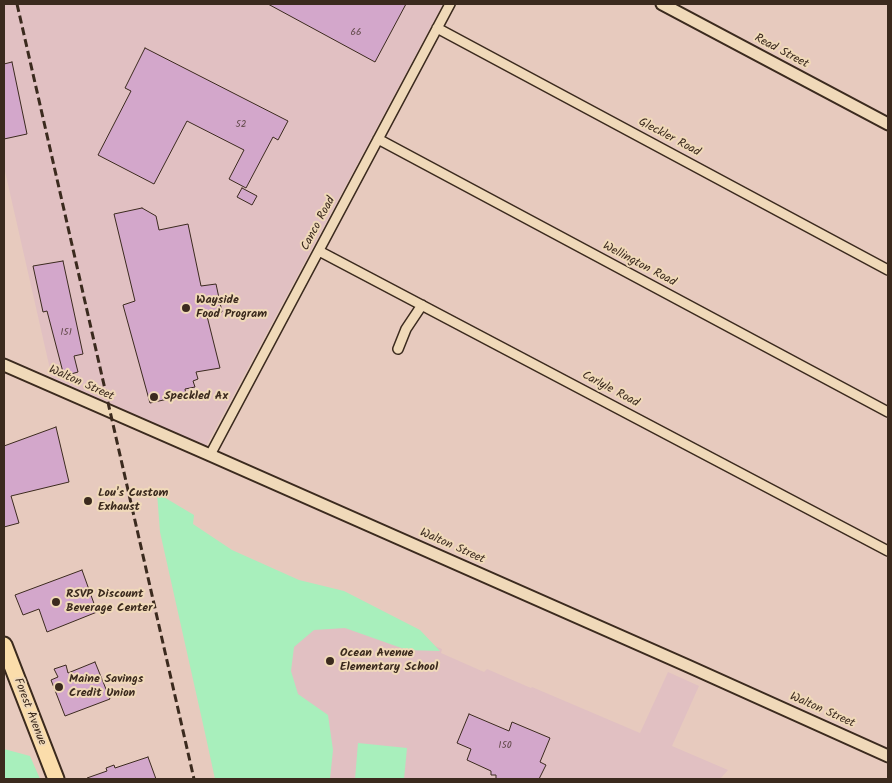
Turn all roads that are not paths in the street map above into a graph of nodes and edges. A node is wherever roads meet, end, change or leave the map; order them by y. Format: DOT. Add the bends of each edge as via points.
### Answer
graph roads {
  1 [pos="450,4"];
  2 [pos="662,4"];
  3 [pos="437,28"];
  4 [pos="888,124"];
  5 [pos="378,139"];
  6 [pos="319,251"];
  7 [pos="888,270"];
  8 [pos="422,305"];
  9 [pos="398,350"];
  10 [pos="4,365"];
  11 [pos="888,412"];
  12 [pos="210,455"];
  13 [pos="888,551"];
  14 [pos="4,645"];
  15 [pos="888,756"];
  16 [pos="56,779"];
  1 -- 3 [label="street, Canco Road"];
  2 -- 4 [label="street, Read Street"];
  3 -- 5 [label="street, Canco Road"];
  3 -- 7 [label="street, Gleckler Road"];
  5 -- 6 [label="street, Canco Road"];
  5 -- 11 [label="street, Wellington Road"];
  6 -- 8 [label="street, Carlyle Road"];
  6 -- 12 [label="street, Canco Road"];
  8 -- 9 [label="street" via="406,329"];
  8 -- 13 [label="street, Carlyle Road"];
  10 -- 12 [label="street, Walton Street"];
  12 -- 15 [label="street, Walton Street"];
  14 -- 16 [label="highway, Forest Avenue"];
}
